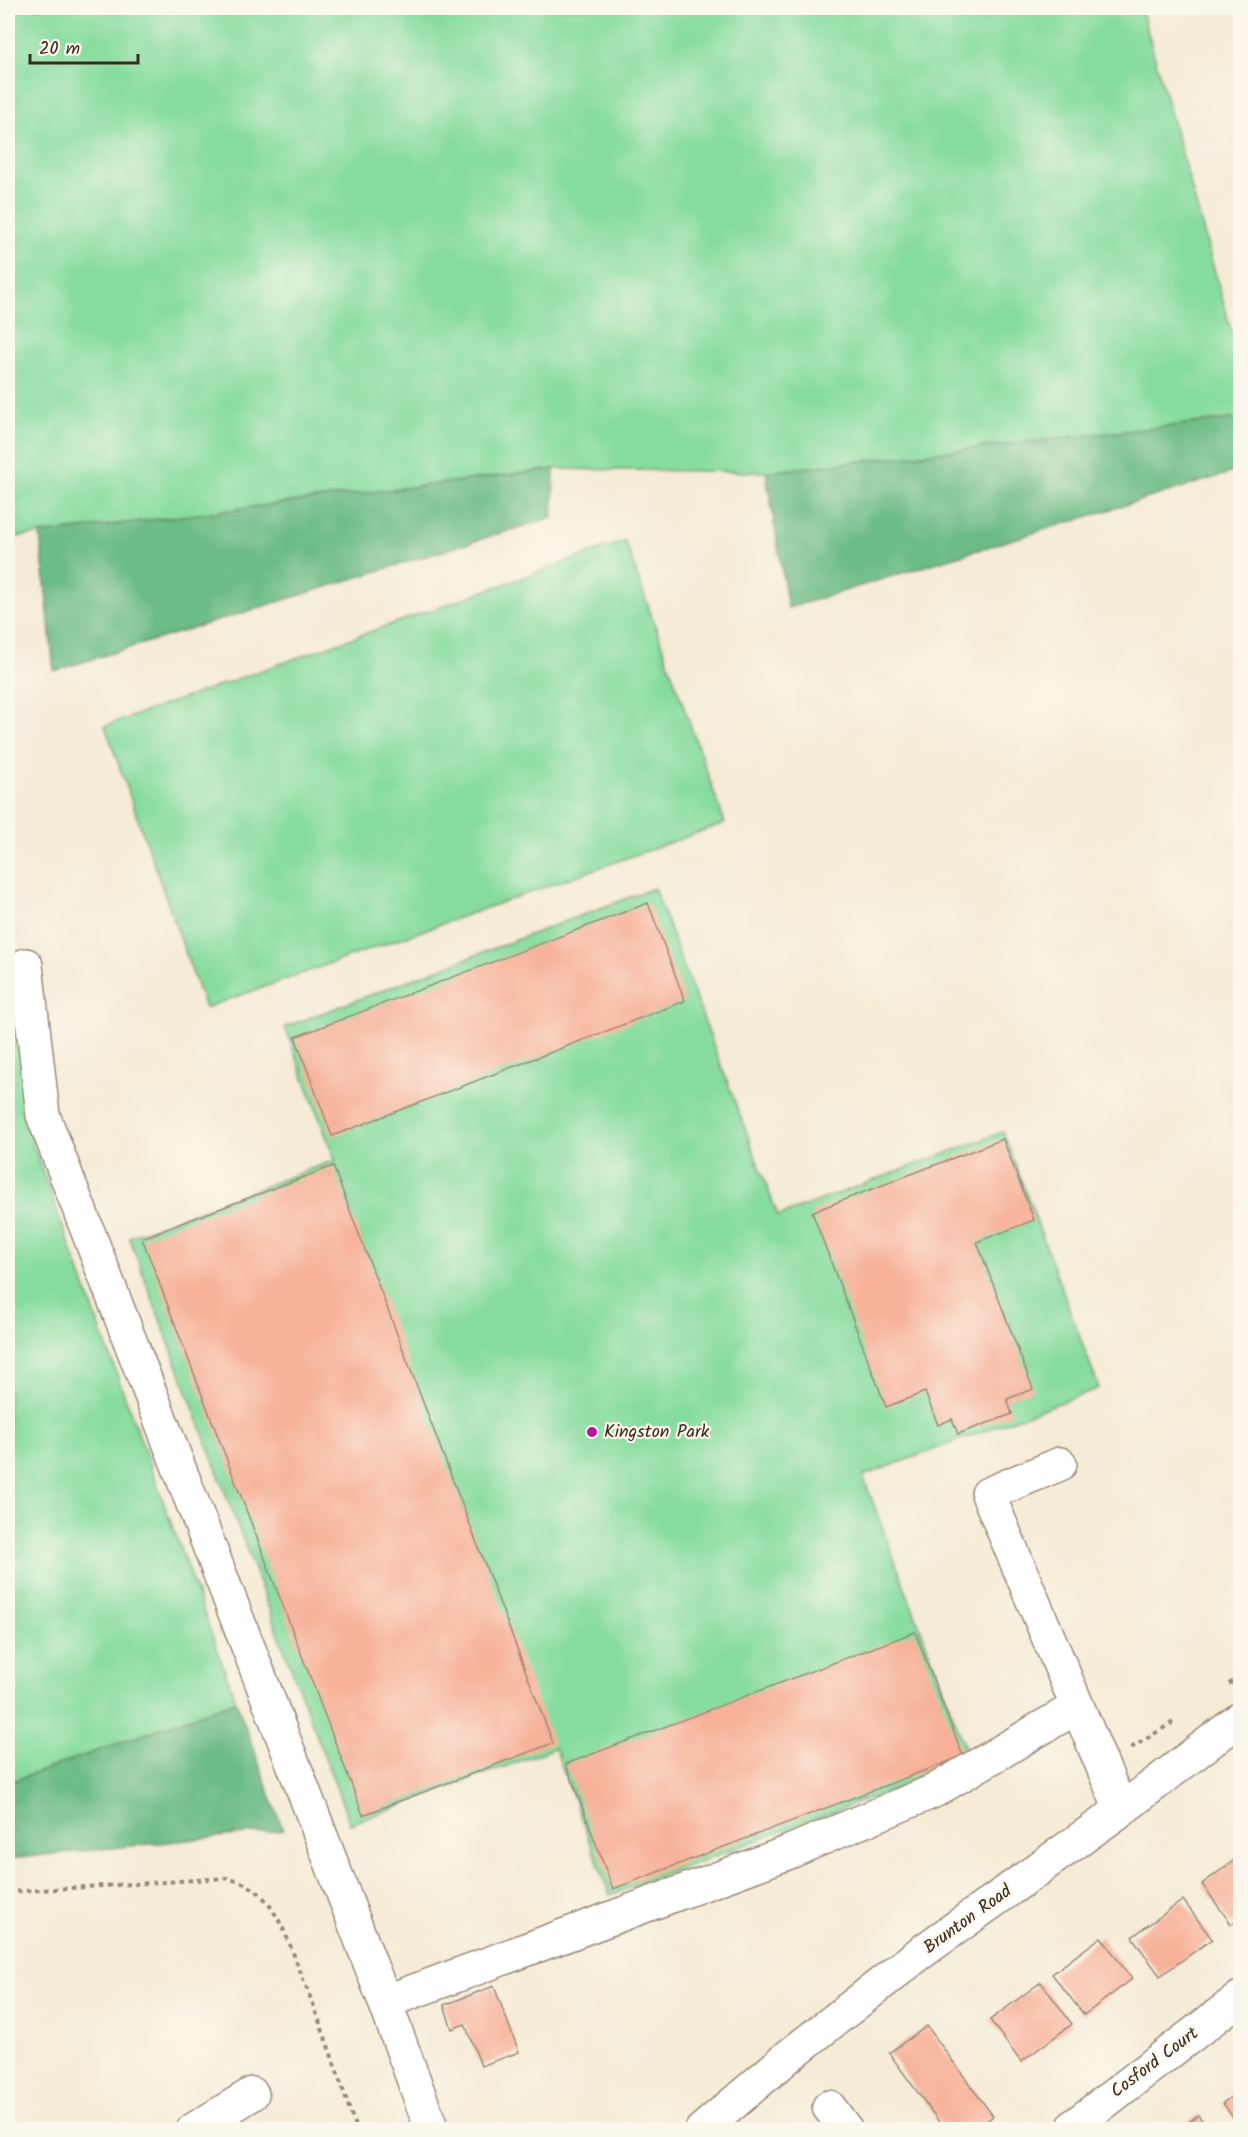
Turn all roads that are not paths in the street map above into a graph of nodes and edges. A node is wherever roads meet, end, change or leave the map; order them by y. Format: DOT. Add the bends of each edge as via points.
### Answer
graph roads {
  1 [pos="26,965"];
  2 [pos="1060,1464"];
  3 [pos="1077,1707"];
  4 [pos="1240,1719"];
  5 [pos="1121,1810"];
  6 [pos="1240,1998"];
  7 [pos="385,2002"];
  8 [pos="252,2094"];
  9 [pos="193,2130"];
  10 [pos="432,2130"];
  11 [pos="702,2130"];
  12 [pos="1078,2130"];
  1 -- 7 [label="street" via="43,1115"];
  2 -- 3 [label="street" via="988,1494"];
  3 -- 5 [label="street"];
  3 -- 7 [label="street" via="933,1791 787,1853"];
  4 -- 5 [label="street, Brunton Road"];
  5 -- 11 [label="street, Brunton Road" via="919,1954"];
  6 -- 12 [label="street, Cosford Court" via="1075,2125"];
  7 -- 10 [label="street"];
  8 -- 9 [label="street"];
}
